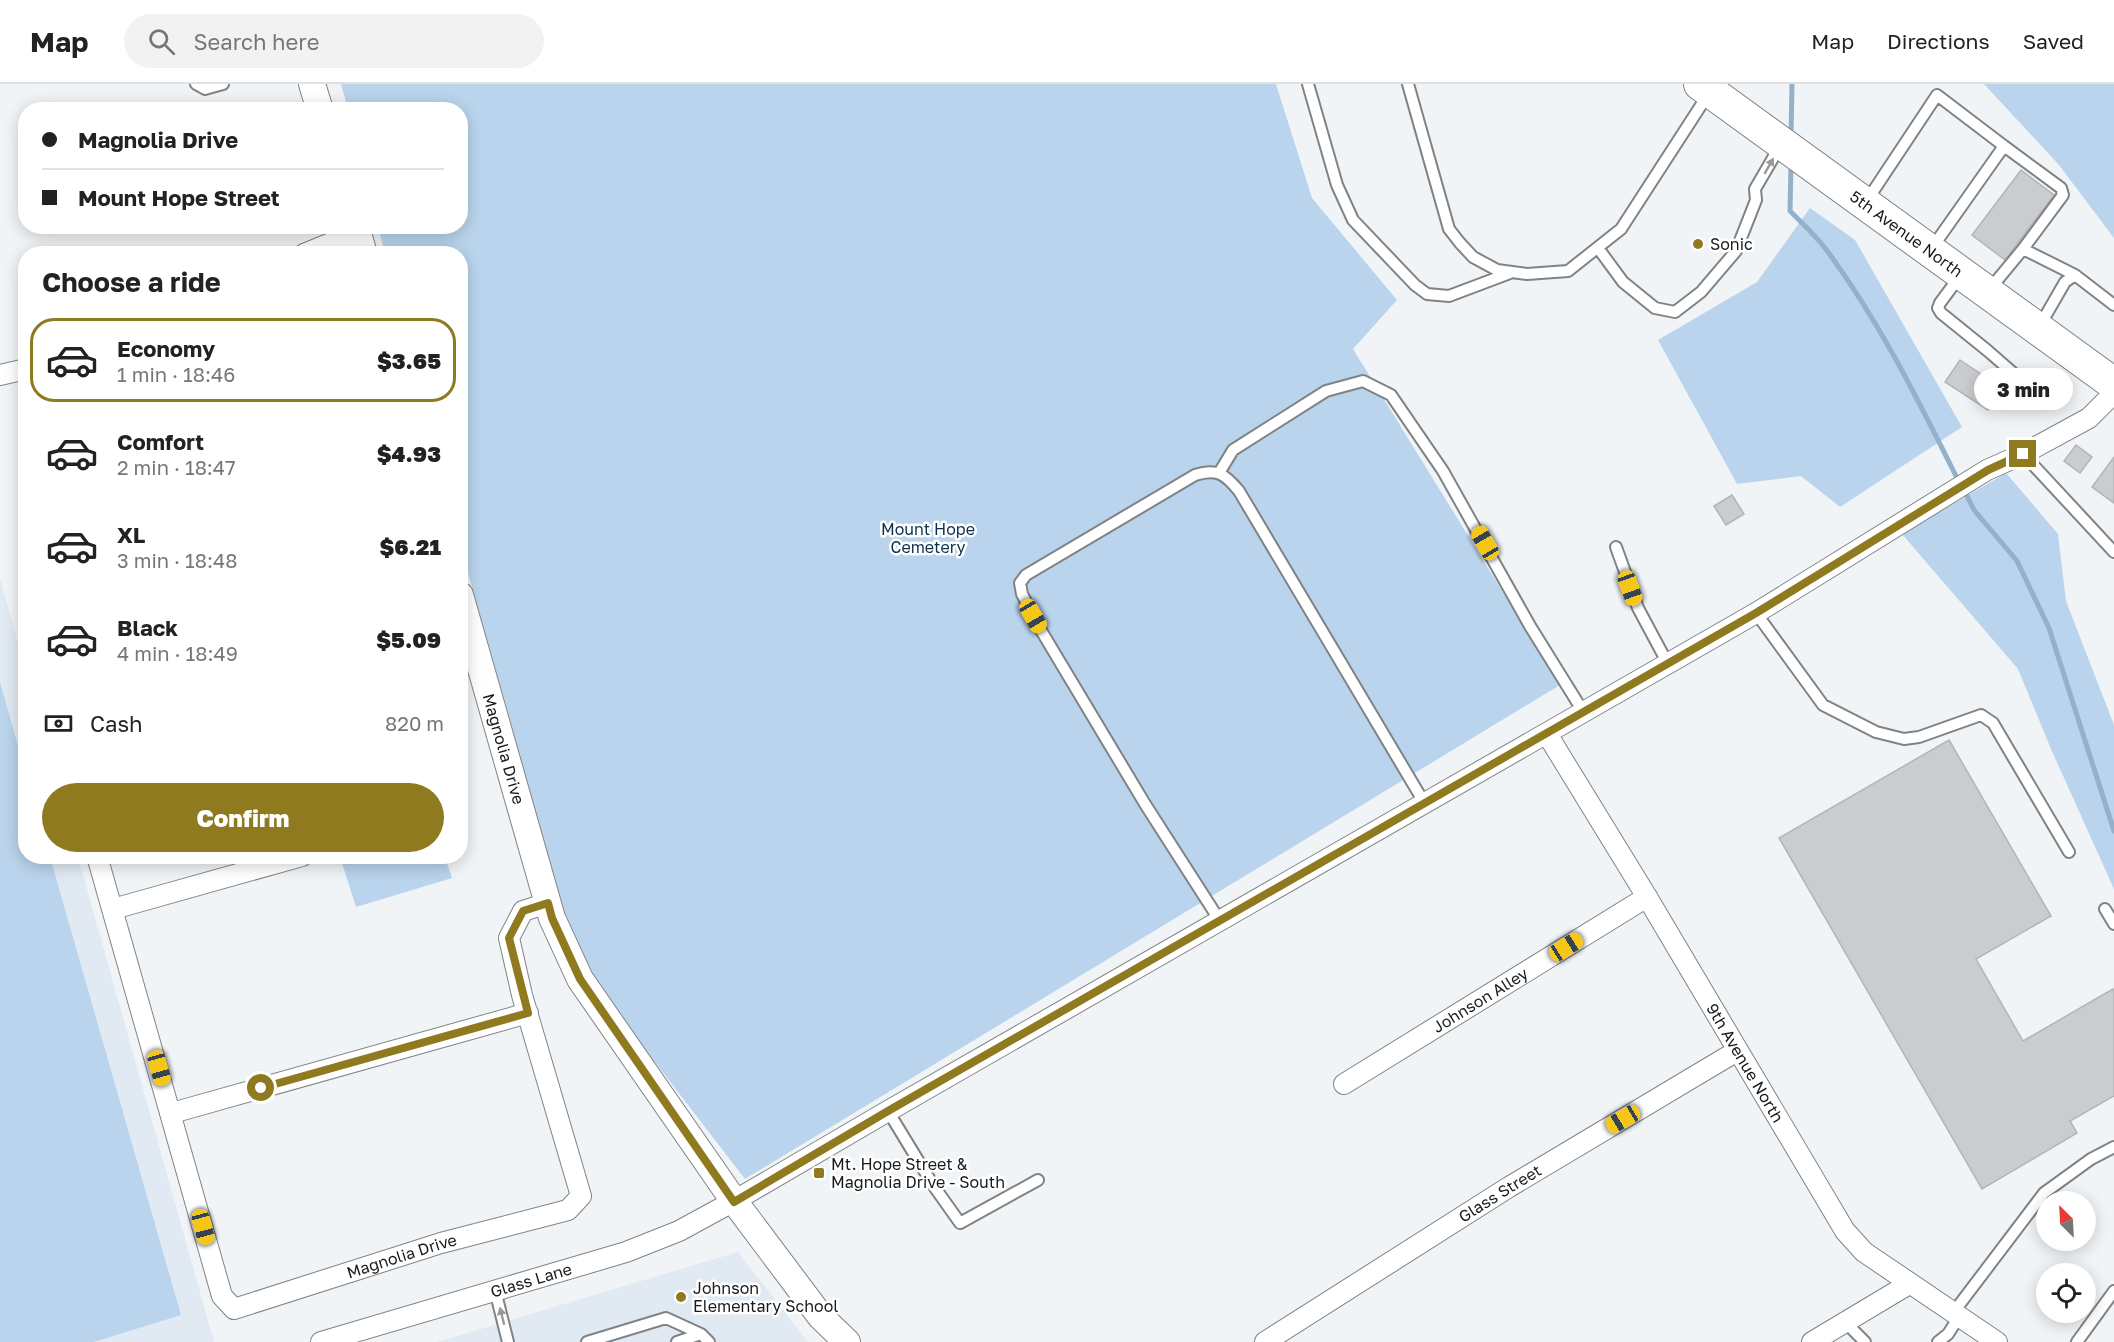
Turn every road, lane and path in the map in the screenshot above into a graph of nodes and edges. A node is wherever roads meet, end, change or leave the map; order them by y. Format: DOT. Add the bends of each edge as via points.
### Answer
graph roads {
  1 [pos="196,84"];
  2 [pos="223,84"];
  3 [pos="312,84"];
  4 [pos="1308,84"];
  5 [pos="1408,84"];
  6 [pos="1705,88"];
  7 [pos="318,102"];
  8 [pos="1782,143"];
  9 [pos="2004,146"];
  10 [pos="1866,203"];
  11 [pos="359,237"];
  12 [pos="330,246"];
  13 [pos="1598,248"];
  14 [pos="2024,249"];
  15 [pos="1930,250"];
  16 [pos="1513,272"];
  17 [pos="1962,273"];
  18 [pos="2075,275"];
  19 [pos="1988,292"];
  20 [pos="2114,305"];
  21 [pos="2038,328"];
  22 [pos="18,371"];
  23 [pos="0,375"];
  24 [pos="2114,384"];
  25 [pos="2028,386"];
  26 [pos="2114,393"];
  27 [pos="2023,454"];
  28 [pos="1219,473"];
  29 [pos="1616,548"];
  30 [pos="2114,552"];
  31 [pos="1756,613"];
  32 [pos="468,623"];
  33 [pos="1668,664"];
  34 [pos="1584,713"];
  35 [pos="1547,734"];
  36 [pos="1425,804"];
  37 [pos="2069,852"];
  38 [pos="100,864"];
  39 [pos="274,864"];
  40 [pos="1647,897"];
  41 [pos="548,903"];
  42 [pos="114,909"];
  43 [pos="2105,909"];
  44 [pos="1220,921"];
  45 [pos="2114,924"];
  46 [pos="528,1013"];
  47 [pos="1737,1051"];
  48 [pos="1344,1083"];
  49 [pos="888,1111"];
  50 [pos="172,1113"];
  51 [pos="2114,1146"];
  52 [pos="1038,1180"];
  53 [pos="734,1202"];
  54 [pos="1909,1284"];
  55 [pos="495,1290"];
  56 [pos="2114,1291"];
  57 [pos="1956,1315"];
  58 [pos="1845,1322"];
  59 [pos="701,1334"];
  60 [pos="321,1342"];
  61 [pos="508,1342"];
  62 [pos="587,1342"];
  63 [pos="677,1342"];
  64 [pos="709,1342"];
  65 [pos="847,1342"];
  66 [pos="1264,1342"];
  67 [pos="1812,1342"];
  68 [pos="1865,1342"];
  69 [pos="1938,1342"];
  70 [pos="1997,1342"];
  71 [pos="2077,1342"];
  1 -- 2 [label="lane" via="205,89"];
  3 -- 7 [label="street"];
  4 -- 16 [label="lane" via="1337,185 1353,220 1414,285 1427,294 1449,296"];
  5 -- 16 [label="lane" via="1449,229 1473,257 1497,270"];
  6 -- 8 [label="main road, 5th Avenue North"];
  6 -- 13 [label="lane" via="1621,229"];
  8 -- 10 [label="main road, 5th Avenue North"];
  13 -- 8 [label="lane, one-way" via="1623,282 1654,308 1676,312 1701,292 1736,251 1756,200 1755,189"];
  9 -- 10 [label="lane" via="1936,95"];
  9 -- 14 [label="lane" via="2061,188 2063,195"];
  9 -- 15 [label="lane"];
  10 -- 15 [label="main road, 5th Avenue North"];
  11 -- 12 [label="street"];
  13 -- 16 [label="lane" via="1568,271"];
  14 -- 18 [label="lane"];
  14 -- 19 [label="lane"];
  15 -- 17 [label="main road, 5th Avenue North"];
  17 -- 19 [label="main road, 5th Avenue North"];
  17 -- 25 [label="lane" via="1938,308"];
  18 -- 20 [label="lane"];
  18 -- 21 [label="lane" via="2065,282"];
  19 -- 21 [label="main road, 5th Avenue North"];
  21 -- 24 [label="main road, 5th Avenue North"];
  22 -- 23 [label="street"];
  26 -- 27 [label="street, Glass Lane" via="2089,418"];
  27 -- 30 [label="lane"];
  27 -- 31 [label="street, Glass Lane" via="1988,470"];
  28 -- 34 [label="lane" via="1233,450 1326,391 1363,381 1391,395 1443,471"];
  28 -- 36 [label="lane" via="1239,491"];
  28 -- 44 [label="lane" via="1195,475 1026,575 1020,583 1039,627"];
  29 -- 33 [label="lane" via="1638,608"];
  31 -- 33 [label="street, Glass Lane"];
  31 -- 37 [label="lane" via="1823,705 1876,732 1904,739 1981,715 1993,723"];
  32 -- 41 [label="street, Magnolia Drive"];
  33 -- 34 [label="street, Glass Lane"];
  34 -- 35 [label="street, Glass Lane"];
  35 -- 36 [label="street, Glass Lane"];
  35 -- 40 [label="street, 9th Avenue North"];
  36 -- 44 [label="street, Glass Lane"];
  38 -- 42 [label="street, Magnolia Drive"];
  39 -- 42 [label="street"];
  40 -- 47 [label="street, 9th Avenue North"];
  40 -- 48 [label="street, Johnson Alley"];
  41 -- 46 [label="street, Magnolia Drive" via="523,911 509,938"];
  41 -- 53 [label="street, Magnolia Drive" via="580,979"];
  42 -- 50 [label="street, Magnolia Drive"];
  43 -- 45 [label="lane"];
  44 -- 49 [label="street, Glass Lane"];
  46 -- 50 [label="street"];
  46 -- 50 [label="street, Magnolia Drive" via="581,1196 568,1210 441,1243 234,1309 222,1296"];
  47 -- 54 [label="street, 9th Avenue North" via="1845,1231 1864,1252"];
  47 -- 66 [label="street, Glass Street" via="1509,1187"];
  49 -- 52 [label="lane" via="960,1222"];
  49 -- 53 [label="street, Glass Lane"];
  51 -- 57 [label="lane" via="2044,1193 2002,1246"];
  53 -- 55 [label="street, Glass Lane" via="679,1231 626,1252"];
  53 -- 65 [label="street, Magnolia Drive" via="821,1317"];
  54 -- 57 [label="street, 9th Avenue North"];
  54 -- 58 [label="street"];
  55 -- 60 [label="street, Glass Lane"];
  61 -- 55 [label="lane, one-way"];
  56 -- 71 [label="lane"];
  57 -- 69 [label="lane" via="1948,1334"];
  57 -- 70 [label="street, 9th Avenue North"];
  58 -- 67 [label="street"];
  58 -- 68 [label="lane"];
  59 -- 62 [label="lane" via="666,1318"];
  59 -- 63 [label="lane"];
  59 -- 64 [label="lane"];
}
